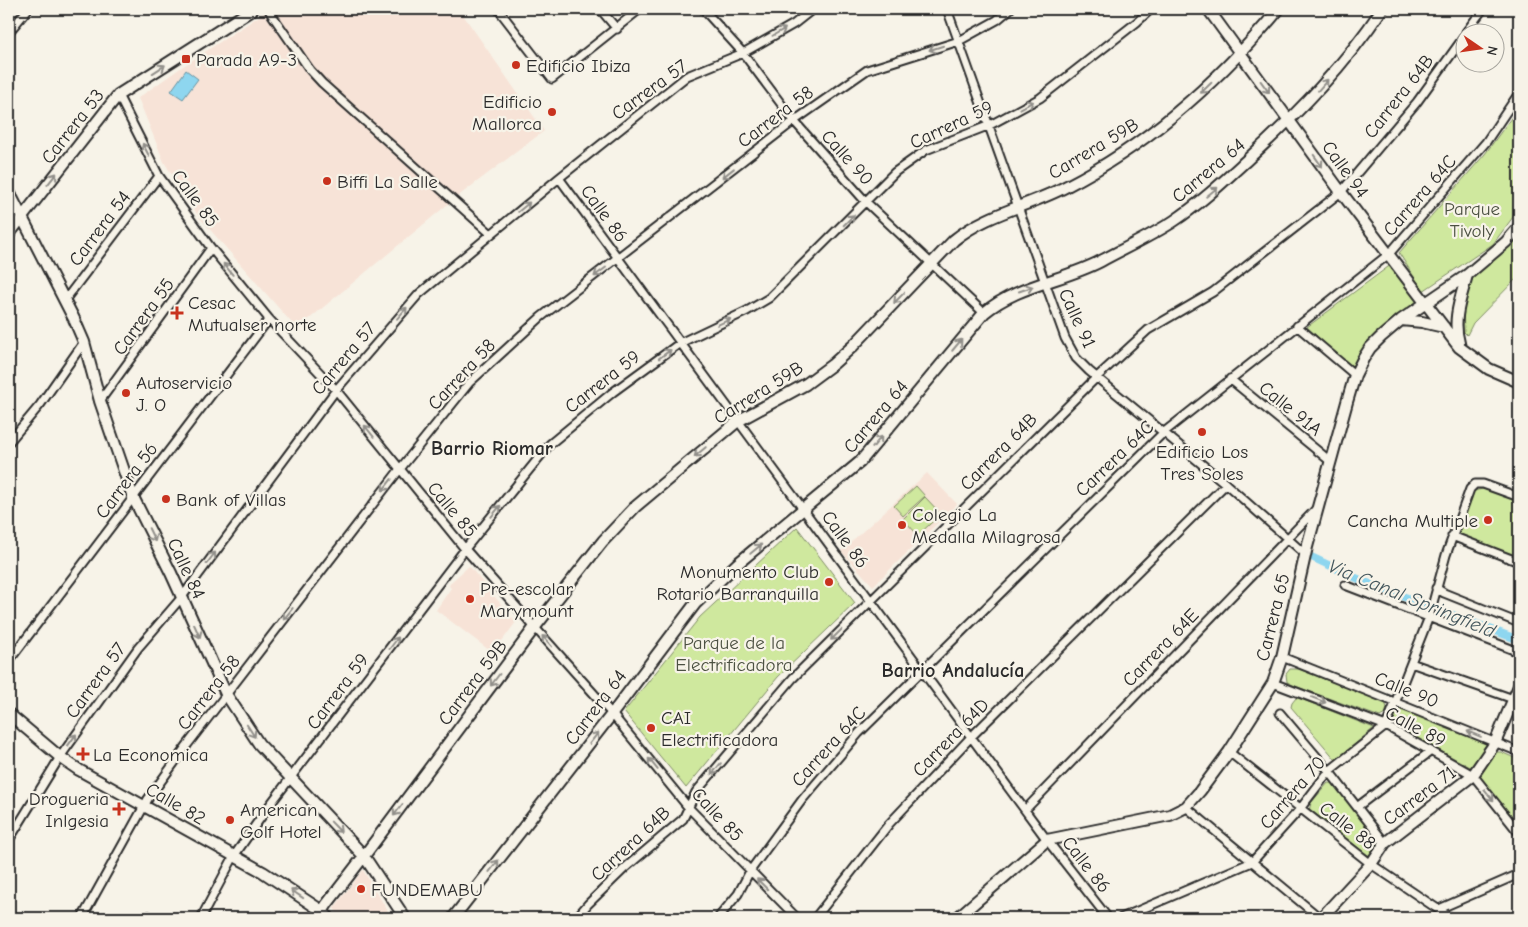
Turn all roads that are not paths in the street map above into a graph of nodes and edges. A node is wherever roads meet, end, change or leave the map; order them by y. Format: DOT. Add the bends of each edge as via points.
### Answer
graph roads {
  1 [pos="28,9"];
  2 [pos="253,9"];
  3 [pos="498,9"];
  4 [pos="600,9"];
  5 [pos="640,9"];
  6 [pos="703,9"];
  7 [pos="813,9"];
  8 [pos="947,9"];
  9 [pos="1010,9"];
  10 [pos="1151,9"];
  11 [pos="1208,9"];
  12 [pos="1279,9"];
  13 [pos="1382,9"];
  14 [pos="1483,9"];
  15 [pos="270,12"];
  16 [pos="1474,22"];
  17 [pos="617,28"];
  18 [pos="9,32"];
  19 [pos="959,40"];
  20 [pos="1456,47"];
  21 [pos="743,53"];
  22 [pos="1240,53"];
  23 [pos="1519,94"];
  24 [pos="118,95"];
  25 [pos="794,120"];
  26 [pos="1290,121"];
  27 [pos="990,125"];
  28 [pos="159,176"];
  29 [pos="559,178"];
  30 [pos="9,192"];
  31 [pos="1341,192"];
  32 [pos="866,202"];
  33 [pos="1018,208"];
  34 [pos="22,217"];
  35 [pos="1519,228"];
  36 [pos="9,234"];
  37 [pos="491,234"];
  38 [pos="211,248"];
  39 [pos="1389,254"];
  40 [pos="618,258"];
  41 [pos="933,263"];
  42 [pos="1468,274"];
  43 [pos="1044,283"];
  44 [pos="1444,291"];
  45 [pos="65,300"];
  46 [pos="1460,302"];
  47 [pos="1425,304"];
  48 [pos="984,313"];
  49 [pos="269,319"];
  50 [pos="1401,320"];
  51 [pos="1297,326"];
  52 [pos="1444,328"];
  53 [pos="84,342"];
  54 [pos="680,343"];
  55 [pos="1459,347"];
  56 [pos="1355,375"];
  57 [pos="1097,377"];
  58 [pos="1230,379"];
  59 [pos="1519,382"];
  60 [pos="336,390"];
  61 [pos="100,401"];
  62 [pos="738,421"];
  63 [pos="1163,432"];
  64 [pos="9,442"];
  65 [pos="1330,461"];
  66 [pos="400,470"];
  67 [pos="1226,484"];
  68 [pos="133,497"];
  69 [pos="1519,497"];
  70 [pos="1318,507"];
  71 [pos="803,509"];
  72 [pos="1452,536"];
  73 [pos="1287,538"];
  74 [pos="465,549"];
  75 [pos="1305,554"];
  76 [pos="1519,562"];
  77 [pos="1345,585"];
  78 [pos="1436,588"];
  79 [pos="182,597"];
  80 [pos="870,600"];
  81 [pos="1430,613"];
  82 [pos="1519,623"];
  83 [pos="535,627"];
  84 [pos="1519,652"];
  85 [pos="1282,657"];
  86 [pos="9,661"];
  87 [pos="1411,663"];
  88 [pos="923,671"];
  89 [pos="1273,683"];
  90 [pos="1519,686"];
  91 [pos="226,694"];
  92 [pos="1517,700"];
  93 [pos="1396,703"];
  94 [pos="9,714"];
  95 [pos="612,714"];
  96 [pos="1280,714"];
  97 [pos="1386,726"];
  98 [pos="971,737"];
  99 [pos="1495,743"];
  100 [pos="1431,751"];
  101 [pos="1229,752"];
  102 [pos="1519,752"];
  103 [pos="60,757"];
  104 [pos="1329,771"];
  105 [pos="1473,775"];
  106 [pos="290,779"];
  107 [pos="144,806"];
  108 [pos="1186,806"];
  109 [pos="688,807"];
  110 [pos="1357,807"];
  111 [pos="1300,809"];
  112 [pos="1025,810"];
  113 [pos="1519,832"];
  114 [pos="9,840"];
  115 [pos="1047,840"];
  116 [pos="1385,843"];
  117 [pos="234,856"];
  118 [pos="364,856"];
  119 [pos="1252,862"];
  120 [pos="1371,864"];
  121 [pos="750,871"];
  122 [pos="1519,874"];
  123 [pos="1439,909"];
  124 [pos="323,916"];
  125 [pos="82,918"];
  126 [pos="201,918"];
  127 [pos="405,918"];
  128 [pos="453,918"];
  129 [pos="576,918"];
  130 [pos="718,918"];
  131 [pos="797,918"];
  132 [pos="815,918"];
  133 [pos="957,918"];
  134 [pos="1108,918"];
  135 [pos="1121,918"];
  136 [pos="1321,918"];
  137 [pos="1451,918"];
  1 -- 18 [label="street"];
  24 -- 2 [label="street, Carrera 53, one-way"];
  3 -- 17 [label="street" via="552,79"];
  4 -- 17 [label="street"];
  5 -- 17 [label="street"];
  6 -- 21 [label="street, Calle 90"];
  21 -- 7 [label="street, Carrera 57, one-way" via="794,24"];
  8 -- 19 [label="street, Calle 91"];
  9 -- 19 [label="street, Carrera 58" via="997,20"];
  27 -- 10 [label="street, Carrera 59, one-way" via="1040,98"];
  11 -- 22 [label="street, Calle 94"];
  12 -- 22 [label="street, Carrera 59B"];
  26 -- 13 [label="street, Carrera 64, one-way" via="1361,39"];
  14 -- 16 [label="street, Carrera 64B"];
  15 -- 37 [label="street" via="322,83"];
  19 -- 25 [label="street, Carrera 58, one-way" via="867,70"];
  19 -- 27 [label="street, Calle 91"];
  20 -- 31 [label="street, Carrera 64B" via="1417,102"];
  21 -- 25 [label="street, Calle 90"];
  21 -- 29 [label="street, Carrera 57" via="687,76"];
  22 -- 26 [label="street, Calle 94, one-way"];
  22 -- 33 [label="street, Carrera 59B, one-way" via="1197,97 1138,144 1067,187"];
  23 -- 39 [label="street, Carrera 64C" via="1486,142"];
  28 -- 24 [label="street, Calle 85, one-way"];
  34 -- 24 [label="street, Carrera 53, one-way"];
  25 -- 32 [label="street, Calle 90"];
  25 -- 40 [label="street, Carrera 58, one-way"];
  26 -- 31 [label="street, Calle 94, one-way"];
  43 -- 26 [label="street, Carrera 64, one-way" via="1099,262 1173,222 1214,190"];
  27 -- 32 [label="street, Carrera 59" via="926,150 895,172"];
  27 -- 33 [label="street, Calle 91"];
  28 -- 38 [label="street, Calle 85"];
  28 -- 45 [label="street, Carrera 54"];
  37 -- 29 [label="street, Carrera 57, one-way"];
  29 -- 40 [label="street, Calle 86"];
  30 -- 34 [label="street, Calle 84"];
  31 -- 39 [label="street, Calle 94"];
  31 -- 57 [label="street, Carrera 64B" via="1213,292 1148,330"];
  32 -- 41 [label="street, Calle 90"];
  54 -- 32 [label="street, Carrera 59, one-way" via="770,298"];
  33 -- 41 [label="street, Carrera 59B" via="967,230"];
  33 -- 43 [label="street, Calle 91"];
  34 -- 36 [label="street, Carrera 53"];
  34 -- 45 [label="street, Calle 84"];
  35 -- 42 [label="street, Carrera 65"];
  60 -- 37 [label="street, Carrera 57, one-way" via="419,294"];
  49 -- 38 [label="street, Calle 85, one-way"];
  38 -- 61 [label="street, Carrera 55"];
  39 -- 47 [label="street, Calle 94"];
  39 -- 51 [label="street, Carrera 64C"];
  40 -- 54 [label="street, Calle 86"];
  40 -- 66 [label="street, Carrera 58, one-way" via="541,317 470,383"];
  41 -- 48 [label="street, Calle 90"];
  41 -- 62 [label="street, Carrera 59B, one-way" via="833,364 806,384"];
  42 -- 44 [label="street, Carrera 65"];
  42 -- 46 [label="street"];
  48 -- 43 [label="street, Carrera 64, one-way" via="1006,297"];
  43 -- 57 [label="street, Calle 91" via="1076,358"];
  44 -- 46 [label="street"];
  44 -- 47 [label="street, Carrera 65"];
  45 -- 53 [label="street, Calle 84"];
  46 -- 55 [label="street" via="1455,325"];
  47 -- 50 [label="street, Carrera 65"];
  47 -- 52 [label="street, Calle 94"];
  71 -- 48 [label="street, Carrera 64, one-way" via="860,462"];
  49 -- 60 [label="street, Calle 85"];
  49 -- 68 [label="street, Carrera 56"];
  50 -- 52 [label="street"];
  50 -- 56 [label="street, Carrera 65" via="1370,348"];
  51 -- 56 [label="street"];
  51 -- 58 [label="street, Carrera 64C"];
  52 -- 55 [label="street, Calle 94"];
  53 -- 61 [label="street, Calle 84"];
  53 -- 64 [label="street, Carrera 55" via="40,405"];
  54 -- 62 [label="street, Calle 86"];
  74 -- 54 [label="street, Carrera 59, one-way" via="550,444"];
  55 -- 59 [label="street, Calle 94" via="1488,369"];
  56 -- 65 [label="street, Carrera 65"];
  57 -- 63 [label="street, Calle 91"];
  57 -- 80 [label="street, Carrera 64B"];
  58 -- 63 [label="street, Carrera 64C"];
  58 -- 65 [label="street, Calle 91A"];
  66 -- 60 [label="street, Calle 85, one-way"];
  79 -- 60 [label="street, Carrera 57, one-way"];
  61 -- 68 [label="street, Calle 84"];
  62 -- 71 [label="street, Calle 86"];
  62 -- 83 [label="street, Carrera 59B, one-way" via="635,507 602,542"];
  63 -- 67 [label="street, Calle 91"];
  63 -- 88 [label="street, Carrera 64C"];
  65 -- 70 [label="street, Carrera 65"];
  66 -- 74 [label="street, Calle 85"];
  66 -- 91 [label="street, Carrera 58, one-way"];
  67 -- 73 [label="street, Calle 91"];
  67 -- 98 [label="street, Carrera 64D"];
  68 -- 79 [label="street, Calle 84, one-way"];
  68 -- 86 [label="street, Carrera 56"];
  69 -- 72 [label="street, Carrera 70" via="1475,484 1470,489"];
  70 -- 73 [label="street, Carrera 64E"];
  70 -- 75 [label="street, Carrera 65"];
  71 -- 80 [label="street, Calle 86"];
  95 -- 71 [label="street, Carrera 64, one-way" via="695,604 718,580"];
  72 -- 76 [label="street"];
  72 -- 78 [label="street, Carrera 70"];
  73 -- 75 [label="street, Calle 91"];
  73 -- 112 [label="street, Carrera 64E"];
  74 -- 83 [label="street, Calle 85"];
  106 -- 74 [label="street, Carrera 59, one-way"];
  75 -- 85 [label="street, Carrera 65"];
  77 -- 81 [label="street"];
  78 -- 81 [label="street, Carrera 70"];
  78 -- 82 [label="street"];
  79 -- 91 [label="street, Calle 84, one-way"];
  103 -- 79 [label="street, Carrera 57, one-way" via="138,648"];
  80 -- 88 [label="street, Calle 86"];
  80 -- 109 [label="street, Carrera 64B, one-way" via="793,678 696,792"];
  81 -- 84 [label="street"];
  81 -- 87 [label="street, Carrera 70"];
  95 -- 83 [label="street, Calle 85, one-way"];
  83 -- 118 [label="street, Carrera 59B, one-way"];
  85 -- 89 [label="street, Carrera 65"];
  85 -- 93 [label="street, Calle 90"];
  87 -- 92 [label="street"];
  87 -- 93 [label="street, Carrera 70"];
  88 -- 98 [label="street, Calle 86"];
  88 -- 121 [label="street, Carrera 64C" via="859,733 802,800"];
  89 -- 97 [label="street, Calle 89, one-way"];
  89 -- 101 [label="street, Carrera 65"];
  90 -- 92 [label="street, Carrera 71"];
  91 -- 106 [label="street, Calle 84, one-way" via="259,744"];
  91 -- 107 [label="street, Carrera 58"];
  92 -- 99 [label="street, Carrera 71"];
  93 -- 97 [label="street, Carrera 70"];
  99 -- 93 [label="street, Calle 90, one-way"];
  94 -- 103 [label="street, Calle 82"];
  109 -- 95 [label="street, Calle 85, one-way"];
  128 -- 95 [label="street, Carrera 64, one-way"];
  96 -- 104 [label="street"];
  97 -- 100 [label="street, Calle 89"];
  97 -- 104 [label="street, Carrera 70"];
  98 -- 112 [label="street, Calle 86"];
  98 -- 132 [label="street, Carrera 64D" via="889,824"];
  99 -- 102 [label="street, Calle 90"];
  99 -- 105 [label="street, Carrera 71"];
  100 -- 105 [label="street, Calle 89"];
  100 -- 110 [label="street"];
  101 -- 108 [label="street, Carrera 65"];
  101 -- 111 [label="street, Calle 88"];
  103 -- 107 [label="street, Calle 82"];
  103 -- 114 [label="street, Carrera 57"];
  104 -- 110 [label="street"];
  104 -- 111 [label="street, Carrera 70"];
  105 -- 113 [label="street, Calle 89, one-way"];
  105 -- 116 [label="street, Carrera 71"];
  106 -- 117 [label="street, Carrera 59"];
  106 -- 118 [label="street, Calle 84, one-way"];
  107 -- 117 [label="street, Calle 82"];
  107 -- 125 [label="street, Carrera 58"];
  108 -- 115 [label="street, Carrera 65" via="1170,815"];
  108 -- 119 [label="street"];
  109 -- 121 [label="street, Calle 85"];
  109 -- 129 [label="street, Carrera 64B" via="683,819 625,868"];
  110 -- 116 [label="street"];
  111 -- 119 [label="street, Carrera 70"];
  111 -- 120 [label="street, Calle 88"];
  112 -- 115 [label="street, Calle 86"];
  115 -- 133 [label="street, Carrera 65"];
  115 -- 134 [label="street, Calle 86"];
  116 -- 120 [label="street, Carrera 71"];
  124 -- 117 [label="street, Calle 82, one-way" via="278,881"];
  117 -- 126 [label="street, Carrera 59"];
  118 -- 124 [label="street, Carrera 59B"];
  118 -- 127 [label="street, Calle 84"];
  119 -- 135 [label="street, Carrera 70"];
  119 -- 136 [label="street"];
  120 -- 123 [label="street, Calle 88"];
  120 -- 136 [label="street, Carrera 71"];
  121 -- 130 [label="street, Carrera 64C" via="738,894"];
  131 -- 121 [label="street, Calle 85, one-way"];
  122 -- 123 [label="street"];
  123 -- 137 [label="street, Calle 88"];
}
